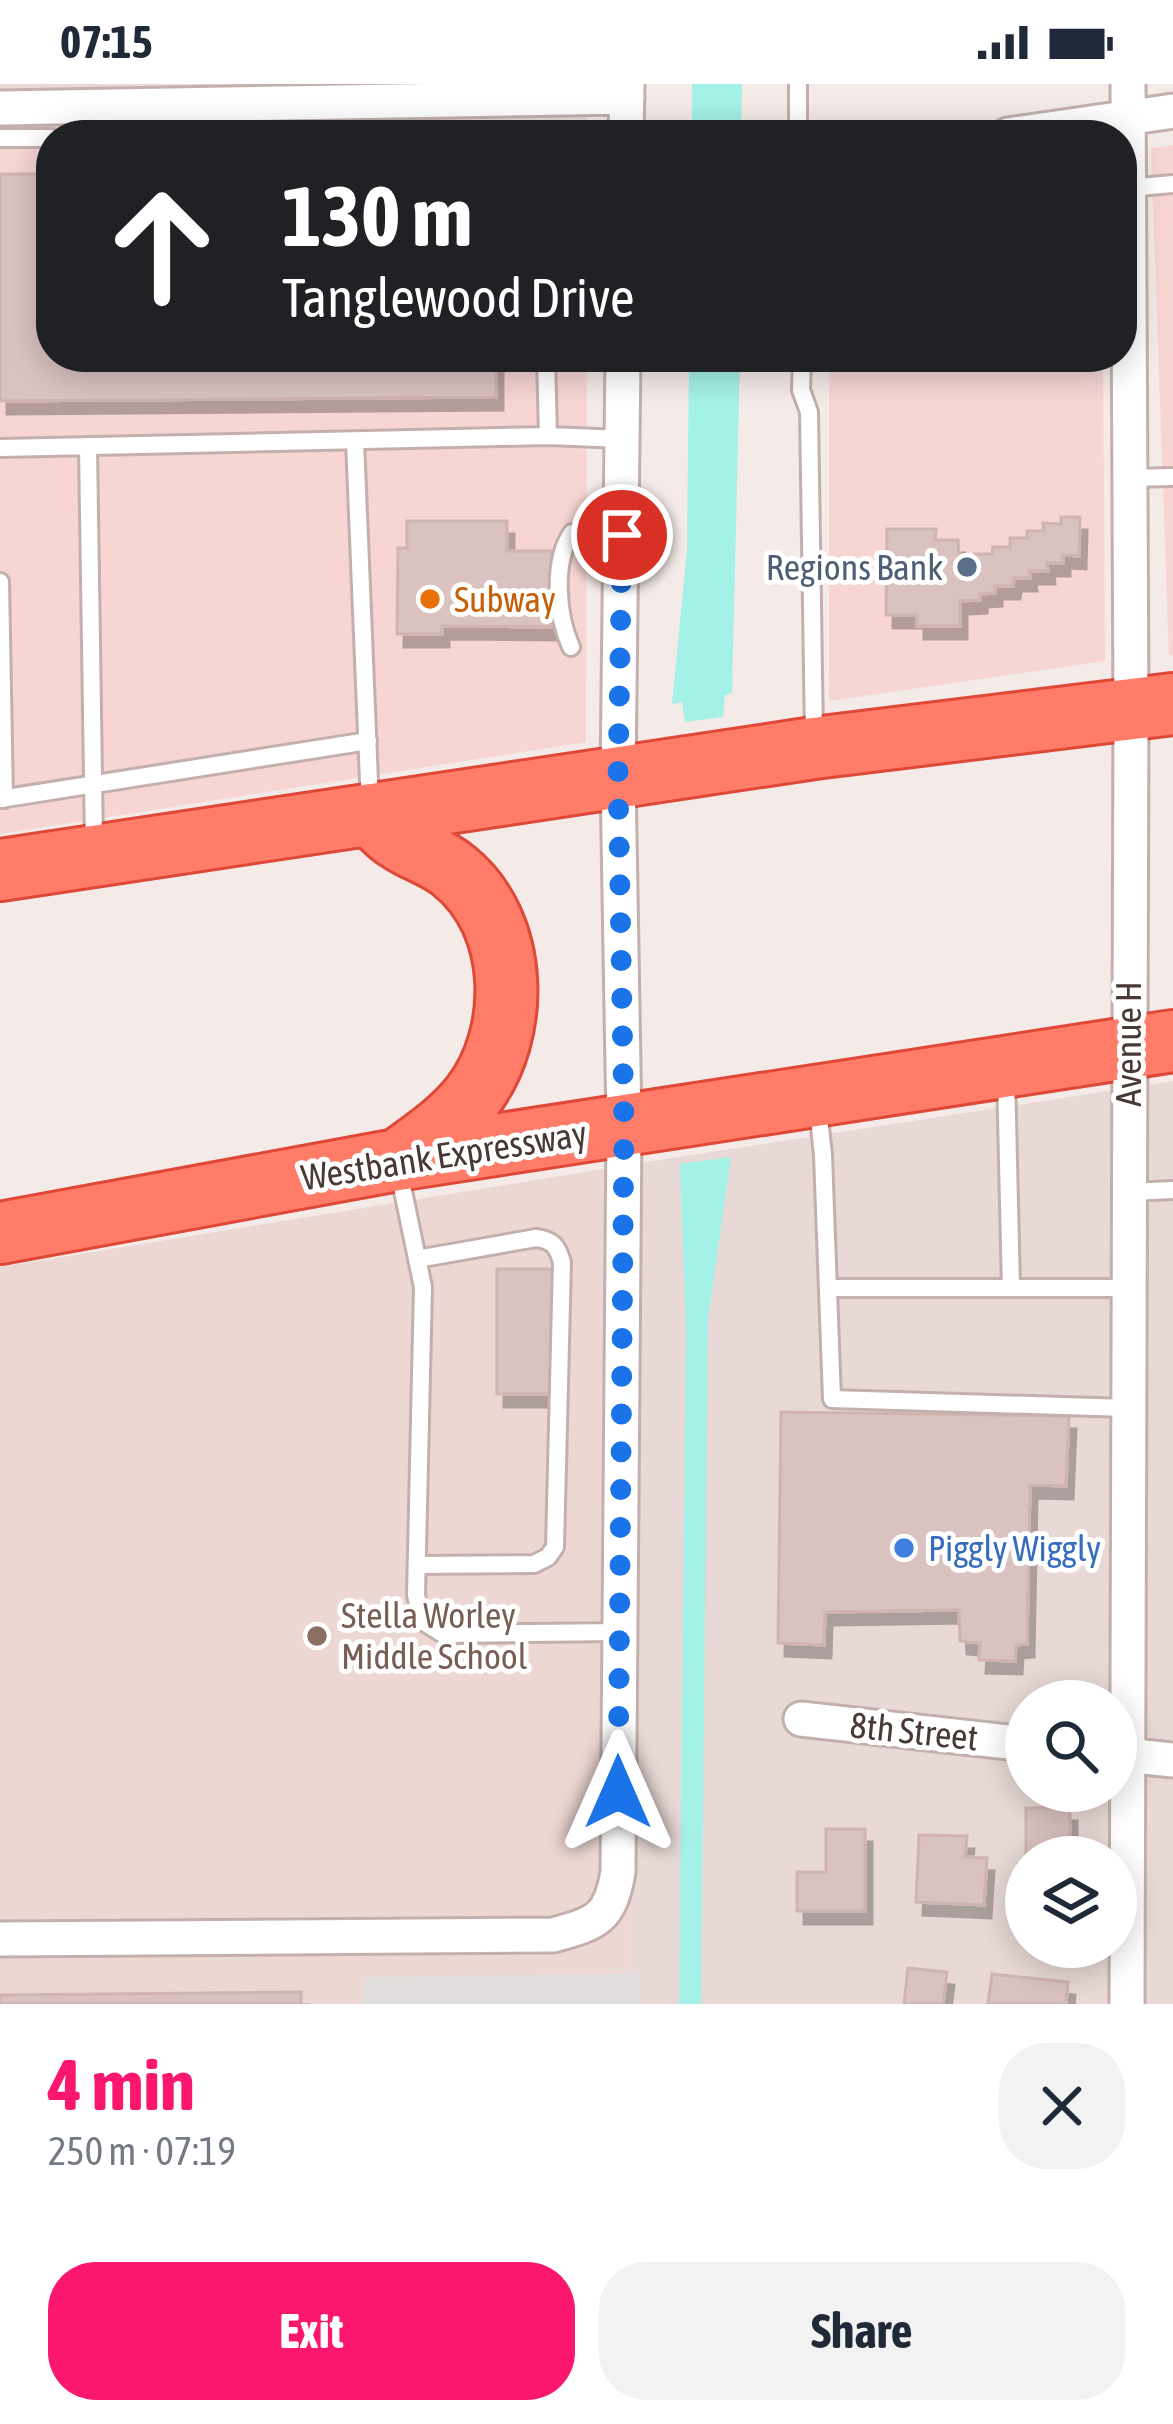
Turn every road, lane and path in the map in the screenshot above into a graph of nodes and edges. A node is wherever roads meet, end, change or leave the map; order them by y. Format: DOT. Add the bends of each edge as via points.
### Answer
graph roads {
  1 [pos="799,84"];
  2 [pos="627,91"];
  3 [pos="331,94"];
  4 [pos="1128,101"];
  5 [pos="0,108"];
  6 [pos="1173,111"];
  7 [pos="798,120"];
  8 [pos="1061,120"];
  9 [pos="0,138"];
  10 [pos="36,138"];
  11 [pos="1173,184"];
  12 [pos="1137,187"];
  13 [pos="546,372"];
  14 [pos="623,372"];
  15 [pos="802,372"];
  16 [pos="1129,372"];
  17 [pos="548,436"];
  18 [pos="622,439"];
  19 [pos="355,441"];
  20 [pos="88,446"];
  21 [pos="0,448"];
  22 [pos="1173,477"];
  23 [pos="1130,478"];
  24 [pos="572,533"];
  25 [pos="0,582"];
  26 [pos="571,647"];
  27 [pos="1152,706"];
  28 [pos="368,741"];
  29 [pos="814,748"];
  30 [pos="618,777"];
  31 [pos="94,785"];
  32 [pos="2,799"];
  33 [pos="371,814"];
  34 [pos="94,856"];
  35 [pos="0,870"];
  36 [pos="1150,1044"];
  37 [pos="1006,1066"];
  38 [pos="816,1096"];
  39 [pos="624,1125"];
  40 [pos="397,1160"];
  41 [pos="1173,1190"];
  42 [pos="1128,1192"];
  43 [pos="0,1233"];
  44 [pos="417,1259"];
  45 [pos="828,1288"];
  46 [pos="1011,1288"];
  47 [pos="1128,1288"];
  48 [pos="1127,1408"];
  49 [pos="417,1565"];
  50 [pos="620,1632"];
  51 [pos="1122,1680"];
  52 [pos="801,1719"];
  53 [pos="1005,1742"];
  54 [pos="1137,1756"];
  55 [pos="1173,1760"];
  56 [pos="1122,1812"];
  57 [pos="0,1939"];
  58 [pos="1127,2004"];
  1 -- 7 [label="lane"];
  2 -- 3 [label="street"];
  3 -- 5 [label="street"];
  4 -- 6 [label="street"];
  4 -- 8 [label="street"];
  9 -- 10 [label="lane"];
  11 -- 12 [label="lane"];
  13 -- 17 [label="lane"];
  14 -- 18 [label="street"];
  15 -- 29 [label="lane"];
  16 -- 23 [label="street, Avenue H"];
  17 -- 18 [label="lane"];
  17 -- 19 [label="lane"];
  18 -- 30 [label="street"];
  19 -- 20 [label="lane"];
  19 -- 28 [label="lane"];
  20 -- 21 [label="lane"];
  20 -- 31 [label="lane"];
  22 -- 23 [label="lane"];
  23 -- 27 [label="street, Avenue H"];
  24 -- 26 [label="lane" via="562,547 560,624"];
  25 -- 32 [label="lane"];
  27 -- 29 [label="highway"];
  27 -- 36 [label="street, Avenue H"];
  28 -- 31 [label="lane"];
  28 -- 33 [label="lane"];
  29 -- 30 [label="highway"];
  30 -- 33 [label="highway"];
  30 -- 39 [label="street"];
  31 -- 32 [label="lane"];
  31 -- 34 [label="lane"];
  33 -- 34 [label="highway"];
  33 -- 40 [label="highway" via="455,871 478,899 493,924 508,988 495,1058 473,1096"];
  34 -- 35 [label="highway"];
  36 -- 37 [label="highway, Westbank Expressway"];
  36 -- 42 [label="street, Avenue H"];
  37 -- 38 [label="highway, Westbank Expressway"];
  37 -- 46 [label="lane"];
  38 -- 39 [label="highway, Westbank Expressway"];
  38 -- 45 [label="lane"];
  39 -- 40 [label="highway, Westbank Expressway"];
  39 -- 50 [label="street"];
  40 -- 43 [label="highway, Westbank Expressway"];
  40 -- 44 [label="lane"];
  41 -- 42 [label="lane"];
  42 -- 47 [label="street, Avenue H"];
  44 -- 49 [label="lane"];
  44 -- 49 [label="lane" via="536,1238 550,1240 562,1262 556,1547 534,1564"];
  45 -- 46 [label="lane"];
  45 -- 48 [label="lane" via="832,1399"];
  46 -- 47 [label="lane"];
  47 -- 48 [label="street, Avenue H"];
  48 -- 51 [label="street, Avenue H"];
  49 -- 50 [label="lane" via="422,1621 443,1634"];
  50 -- 57 [label="street" via="618,1872 599,1920 554,1935"];
  52 -- 53 [label="street, 8th Street"];
  54 -- 55 [label="street"];
  56 -- 58 [label="street, Avenue H"];
}
